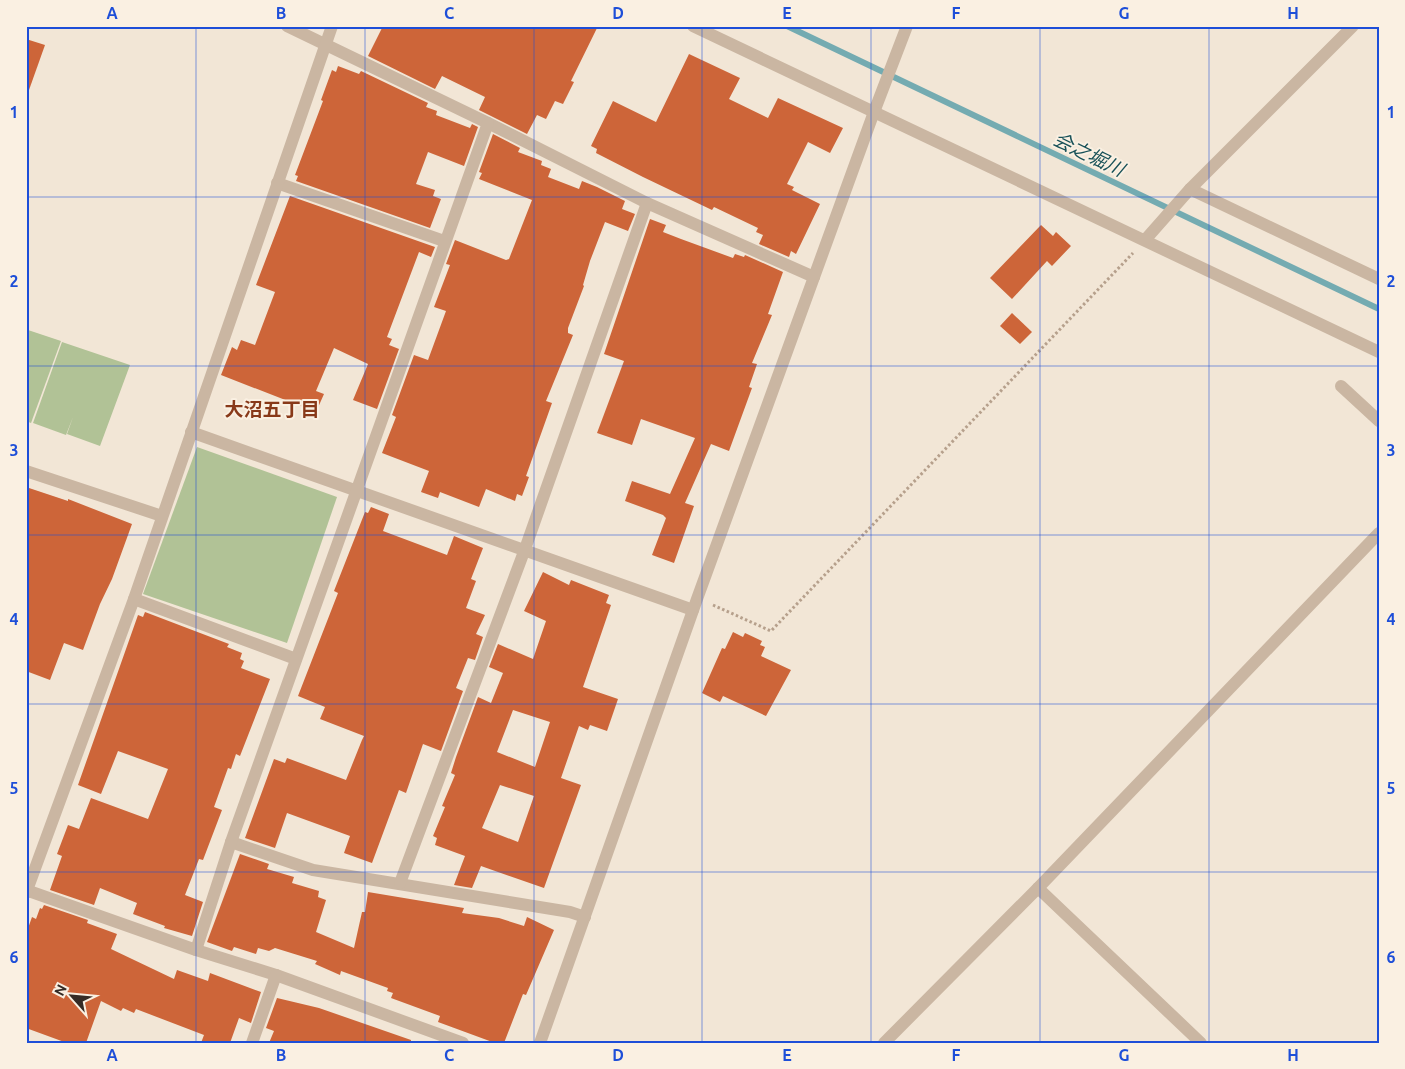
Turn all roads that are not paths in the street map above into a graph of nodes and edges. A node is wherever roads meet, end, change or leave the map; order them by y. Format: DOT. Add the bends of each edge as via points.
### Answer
graph roads {
  1 [pos="287,26"];
  2 [pos="332,26"];
  3 [pos="693,26"];
  4 [pos="907,26"];
  5 [pos="1353,26"];
  6 [pos="326,45"];
  7 [pos="874,112"];
  8 [pos="488,123"];
  9 [pos="278,183"];
  10 [pos="1190,189"];
  11 [pos="647,203"];
  12 [pos="1145,240"];
  13 [pos="444,241"];
  14 [pos="814,276"];
  15 [pos="1379,279"];
  16 [pos="1379,352"];
  17 [pos="1342,386"];
  18 [pos="1379,421"];
  19 [pos="192,432"];
  20 [pos="26,471"];
  21 [pos="356,490"];
  22 [pos="162,516"];
  23 [pos="1379,533"];
  24 [pos="524,549"];
  25 [pos="134,599"];
  26 [pos="695,604"];
  27 [pos="296,659"];
  28 [pos="231,842"];
  29 [pos="400,883"];
  30 [pos="1038,888"];
  31 [pos="27,891"];
  32 [pos="585,917"];
  33 [pos="196,950"];
  34 [pos="276,975"];
  35 [pos="252,1043"];
  36 [pos="463,1043"];
  37 [pos="540,1043"];
  38 [pos="884,1043"];
  39 [pos="1201,1043"];
  1 -- 6 [label="street"];
  2 -- 6 [label="street"];
  3 -- 7 [label="street"];
  4 -- 7 [label="street"];
  5 -- 10 [label="street"];
  6 -- 8 [label="street"];
  6 -- 9 [label="street"];
  7 -- 12 [label="street"];
  7 -- 14 [label="street"];
  8 -- 11 [label="street"];
  8 -- 13 [label="street"];
  9 -- 13 [label="street"];
  9 -- 19 [label="street"];
  10 -- 12 [label="street"];
  10 -- 15 [label="street"];
  11 -- 14 [label="street"];
  11 -- 24 [label="street"];
  12 -- 16 [label="street"];
  13 -- 21 [label="street"];
  14 -- 26 [label="street"];
  17 -- 18 [label="street"];
  19 -- 21 [label="street"];
  19 -- 22 [label="street"];
  20 -- 22 [label="street"];
  21 -- 24 [label="street"];
  21 -- 27 [label="street"];
  22 -- 25 [label="street"];
  23 -- 30 [label="street"];
  24 -- 26 [label="street"];
  24 -- 29 [label="street"];
  25 -- 27 [label="street"];
  25 -- 31 [label="street"];
  26 -- 32 [label="street"];
  27 -- 28 [label="street"];
  28 -- 29 [label="street" via="314,870"];
  28 -- 33 [label="street"];
  29 -- 32 [label="street"];
  30 -- 38 [label="street"];
  30 -- 39 [label="street"];
  31 -- 33 [label="street"];
  32 -- 37 [label="street"];
  33 -- 34 [label="street"];
  34 -- 35 [label="street"];
  34 -- 36 [label="street"];
}
